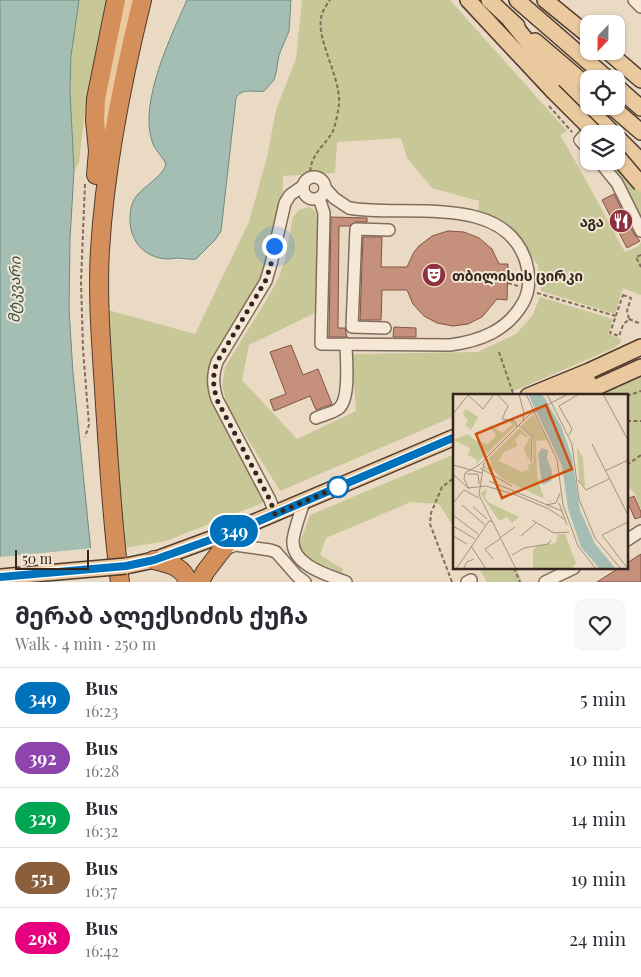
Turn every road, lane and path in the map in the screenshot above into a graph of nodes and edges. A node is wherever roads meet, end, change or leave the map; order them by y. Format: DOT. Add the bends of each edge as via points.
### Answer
graph roads {
  1 [pos="116,0"];
  2 [pos="130,0"];
  3 [pos="142,0"];
  4 [pos="330,0"];
  5 [pos="468,0"];
  6 [pos="489,0"];
  7 [pos="518,0"];
  8 [pos="545,0"];
  9 [pos="634,0"];
  10 [pos="641,7"];
  11 [pos="510,20"];
  12 [pos="580,29"];
  13 [pos="618,60"];
  14 [pos="598,70"];
  15 [pos="580,79"];
  16 [pos="641,80"];
  17 [pos="625,94"];
  18 [pos="641,108"];
  19 [pos="621,115"];
  20 [pos="596,125"];
  21 [pos="596,125"];
  22 [pos="641,132"];
  23 [pos="98,151"];
  24 [pos="632,156"];
  25 [pos="612,170"];
  26 [pos="86,182"];
  27 [pos="306,182"];
  28 [pos="641,184"];
  29 [pos="325,188"];
  30 [pos="319,198"];
  31 [pos="389,230"];
  32 [pos="641,232"];
  33 [pos="641,255"];
  34 [pos="641,268"];
  35 [pos="539,293"];
  36 [pos="616,316"];
  37 [pos="629,320"];
  38 [pos="641,324"];
  39 [pos="386,328"];
  40 [pos="346,344"];
  41 [pos="499,352"];
  42 [pos="640,358"];
  43 [pos="641,391"];
  44 [pos="513,394"];
  45 [pos="533,394"];
  46 [pos="562,394"];
  47 [pos="579,394"];
  48 [pos="628,396"];
  49 [pos="316,418"];
  50 [pos="628,421"];
  51 [pos="641,421"];
  52 [pos="86,438"];
  53 [pos="453,438"];
  54 [pos="641,455"];
  55 [pos="628,464"];
  56 [pos="453,479"];
  57 [pos="304,502"];
  58 [pos="275,514"];
  59 [pos="238,530"];
  60 [pos="641,532"];
  61 [pos="628,539"];
  62 [pos="222,551"];
  63 [pos="154,560"];
  64 [pos="515,570"];
  65 [pos="570,570"];
  66 [pos="123,574"];
  67 [pos="0,577"];
  68 [pos="109,582"];
  69 [pos="188,582"];
  70 [pos="200,582"];
  71 [pos="305,582"];
  72 [pos="346,582"];
  73 [pos="452,582"];
  74 [pos="520,582"];
  75 [pos="545,582"];
  1 -- 23 [label="highway" via="96,99"];
  2 -- 23 [label="main road"];
  3 -- 66 [label="highway" via="109,161 100,251 99,298 114,541"];
  4 -- 27 [label="path" via="320,22 338,85 339,105 333,131 318,150"];
  5 -- 20 [label="main road, bridge" via="553,91"];
  6 -- 11 [label="main road"];
  7 -- 14 [label="main road"];
  8 -- 12 [label="main road"];
  9 -- 10 [label="street"];
  11 -- 15 [label="main road"];
  11 -- 21 [label="main road"];
  13 -- 16 [label="main road"];
  17 -- 18 [label="main road"];
  19 -- 22 [label="main road"];
  23 -- 68 [label="highway" via="90,232 88,306"];
  24 -- 28 [label="main road, bridge"];
  25 -- 32 [label="street"];
  26 -- 52 [label="path" via="81,281 90,425"];
  27 -- 29 [label="street" via="320,179"];
  27 -- 30 [label="street" via="306,196"];
  27 -- 58 [label="street" via="285,203 266,280 217,362 213,376 217,400"];
  29 -- 30 [label="street"];
  29 -- 40 [label="street" via="348,208 462,214 489,221 511,235 528,267 525,299 512,319 488,336 450,345"];
  30 -- 40 [label="street" via="324,212 321,344"];
  31 -- 39 [label="street" via="356,229 352,327"];
  33 -- 34 [label="path" via="636,257"];
  35 -- 36 [label="path"];
  36 -- 37 [label="path" via="610,333 619,336 623,324"];
  36 -- 37 [label="path" via="623,295 631,298 627,311"];
  37 -- 38 [label="path"];
  40 -- 49 [label="street" via="344,400 339,408"];
  41 -- 44 [label="path"];
  42 -- 45 [label="main road" via="589,371"];
  42 -- 46 [label="main road"];
  42 -- 47 [label="main road"];
  43 -- 48 [label="path"];
  50 -- 51 [label="path"];
  53 -- 57 [label="main road"];
  54 -- 55 [label="path"];
  56 -- 73 [label="path" via="442,487 430,524"];
  57 -- 58 [label="main road"];
  57 -- 72 [label="street" via="293,543 299,558 308,566"];
  58 -- 59 [label="main road"];
  59 -- 62 [label="highway"];
  59 -- 63 [label="main road"];
  60 -- 61 [label="street"];
  62 -- 70 [label="highway"];
  62 -- 71 [label="street" via="235,545 276,552"];
  63 -- 66 [label="main road"];
  63 -- 69 [label="highway" via="177,566"];
  64 -- 74 [label="path"];
  65 -- 75 [label="street"];
  66 -- 67 [label="main road, bridge"];
}
